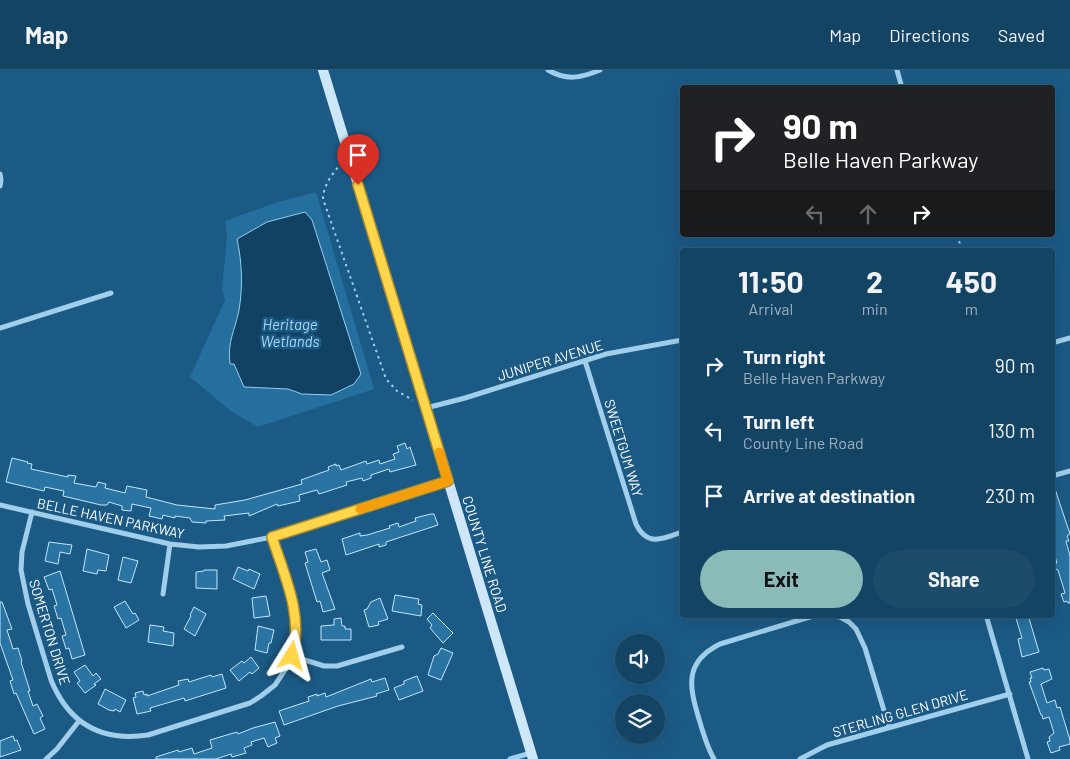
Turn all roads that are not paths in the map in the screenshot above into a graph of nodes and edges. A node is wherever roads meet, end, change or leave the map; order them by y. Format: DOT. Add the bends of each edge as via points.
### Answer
graph roads {
  1 [pos="323,70"];
  2 [pos="548,70"];
  3 [pos="600,70"];
  4 [pos="897,70"];
  5 [pos="901,85"];
  6 [pos="0,174"];
  7 [pos="0,186"];
  8 [pos="111,293"];
  9 [pos="0,328"];
  10 [pos="1070,338"];
  11 [pos="680,340"];
  12 [pos="1055,342"];
  13 [pos="585,360"];
  14 [pos="426,408"];
  15 [pos="1070,471"];
  16 [pos="1055,475"];
  17 [pos="448,481"];
  18 [pos="0,505"];
  19 [pos="32,512"];
  20 [pos="680,533"];
  21 [pos="272,537"];
  22 [pos="170,544"];
  23 [pos="164,594"];
  24 [pos="806,618"];
  25 [pos="840,618"];
  26 [pos="987,618"];
  27 [pos="402,647"];
  28 [pos="292,656"];
  29 [pos="1010,694"];
  30 [pos="79,721"];
  31 [pos="889,727"];
  32 [pos="532,756"];
  33 [pos="46,759"];
  34 [pos="510,759"];
  35 [pos="714,759"];
  36 [pos="800,759"];
  37 [pos="1028,759"];
  1 -- 14 [label="main road, COUNTY LINE ROAD"];
  2 -- 3 [label="street" via="570,79"];
  4 -- 5 [label="street"];
  6 -- 7 [label="street"];
  8 -- 9 [label="street"];
  10 -- 12 [label="street"];
  11 -- 13 [label="street, JUNIPER AVENUE"];
  13 -- 14 [label="street, JUNIPER AVENUE"];
  13 -- 20 [label="street, SWEETGUM WAY" via="640,532 647,538 658,540"];
  14 -- 17 [label="main road, COUNTY LINE ROAD"];
  15 -- 16 [label="street"];
  17 -- 21 [label="street, BELLE HAVEN PARKWAY"];
  17 -- 32 [label="main road, COUNTY LINE ROAD"];
  18 -- 19 [label="street, BELLE HAVEN PARKWAY"];
  19 -- 22 [label="street, BELLE HAVEN PARKWAY"];
  19 -- 30 [label="street, SOMERTON DRIVE" via="22,552 22,583 56,692"];
  21 -- 22 [label="street, BELLE HAVEN PARKWAY" via="226,546"];
  21 -- 28 [label="street" via="296,618"];
  22 -- 23 [label="street"];
  24 -- 35 [label="street" via="720,644 706,652 695,665 692,697"];
  25 -- 31 [label="street" via="856,630 865,648"];
  26 -- 29 [label="street"];
  27 -- 28 [label="street" via="336,666 324,666"];
  28 -- 30 [label="street" via="269,690 238,708 134,737 107,734"];
  29 -- 31 [label="street, STERLING GLEN DRIVE"];
  29 -- 37 [label="street"];
  30 -- 33 [label="street"];
  31 -- 36 [label="street, STERLING GLEN DRIVE" via="827,746"];
  32 -- 34 [label="street"];
}
